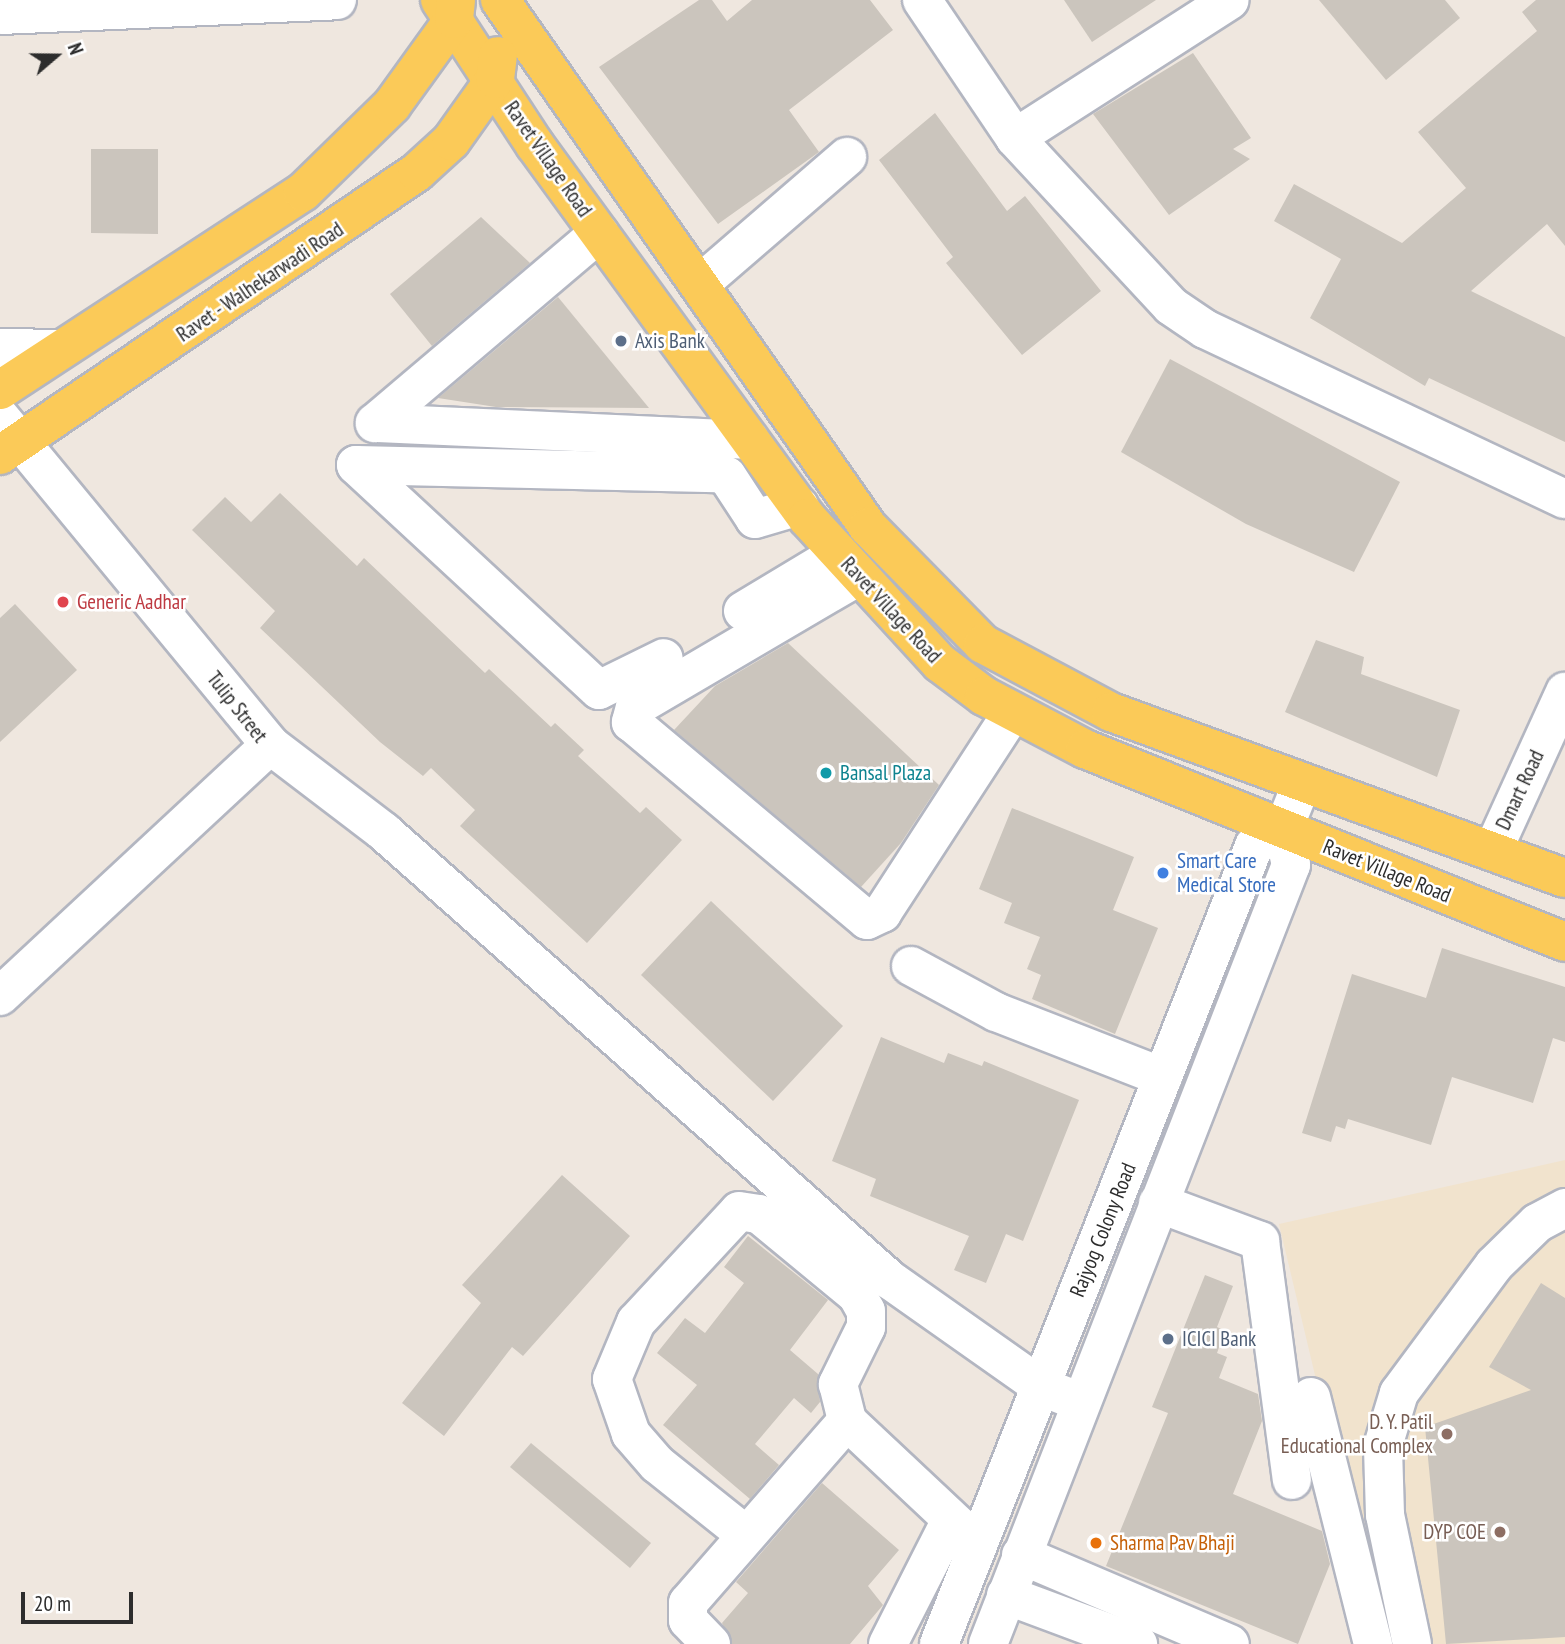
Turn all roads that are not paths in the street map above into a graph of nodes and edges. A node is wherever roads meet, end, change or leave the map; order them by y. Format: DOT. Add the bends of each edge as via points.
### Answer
graph roads {
  1 [pos="337,0"];
  2 [pos="922,0"];
  3 [pos="1230,0"];
  4 [pos="506,2"];
  5 [pos="450,6"];
  6 [pos="0,15"];
  7 [pos="495,79"];
  8 [pos="1015,138"];
  9 [pos="847,158"];
  10 [pos="600,233"];
  11 [pos="701,283"];
  12 [pos="0,348"];
  13 [pos="61,349"];
  14 [pos="0,390"];
  15 [pos="6,438"];
  16 [pos="750,440"];
  17 [pos="1565,499"];
  18 [pos="799,506"];
  19 [pos="847,565"];
  20 [pos="1565,692"];
  21 [pos="1012,713"];
  22 [pos="270,745"];
  23 [pos="1302,783"];
  24 [pos="1283,830"];
  25 [pos="1493,850"];
  26 [pos="1565,878"];
  27 [pos="1565,942"];
  28 [pos="911,965"];
  29 [pos="0,996"];
  30 [pos="1163,1077"];
  31 [pos="1158,1203"];
  32 [pos="1565,1208"];
  33 [pos="1040,1386"];
  34 [pos="1311,1397"];
  35 [pos="1080,1402"];
  36 [pos="847,1421"];
  37 [pos="1292,1480"];
  38 [pos="964,1532"];
  39 [pos="746,1535"];
  40 [pos="1021,1555"];
  41 [pos="1006,1595"];
  42 [pos="711,1644"];
  43 [pos="888,1644"];
  44 [pos="939,1644"];
  45 [pos="988,1644"];
  46 [pos="1138,1644"];
  47 [pos="1230,1644"];
  48 [pos="1373,1644"];
  49 [pos="1412,1644"];
  1 -- 6 [label="street"];
  2 -- 8 [label="street"];
  3 -- 8 [label="street"];
  4 -- 7 [label="main road"];
  4 -- 11 [label="main road, Ravet Village Road"];
  5 -- 7 [label="main road, Ravet Village Road"];
  5 -- 13 [label="main road" via="369,133 303,192"];
  7 -- 10 [label="main road, Ravet Village Road"];
  7 -- 15 [label="main road, Ravet - Walhekarwadi Road" via="451,141 407,180"];
  8 -- 17 [label="street" via="1144,281 1205,329"];
  9 -- 11 [label="street"];
  10 -- 16 [label="main road, Ravet Village Road"];
  10 -- 16 [label="street" via="375,423"];
  11 -- 23 [label="main road, Ravet Village Road" via="868,527 983,644 1111,712"];
  12 -- 13 [label="street"];
  13 -- 14 [label="main road"];
  15 -- 22 [label="street, Tulip Street"];
  16 -- 18 [label="main road, Ravet Village Road"];
  18 -- 19 [label="main road, Ravet Village Road"];
  18 -- 19 [label="street" via="755,519 727,476 718,473 356,465 599,690 618,686"];
  19 -- 21 [label="main road, Ravet Village Road" via="940,663"];
  19 -- 21 [label="street" via="635,707 631,722 867,920 881,913"];
  20 -- 25 [label="street, Dmart Road"];
  21 -- 24 [label="main road, Ravet Village Road"];
  22 -- 29 [label="street, Tulip Street"];
  22 -- 33 [label="street" via="384,832 890,1280"];
  23 -- 24 [label="street"];
  23 -- 25 [label="main road, Ravet Village Road"];
  24 -- 27 [label="main road, Ravet Village Road"];
  24 -- 30 [label="street, Rajyog Colony Road" via="1254,846"];
  24 -- 31 [label="street, Rajyog Colony Road" via="1291,865"];
  25 -- 26 [label="main road, Ravet Village Road"];
  28 -- 30 [label="street" via="996,1012"];
  30 -- 33 [label="street, Rajyog Colony Road"];
  31 -- 35 [label="street, Rajyog Colony Road"];
  31 -- 37 [label="street" via="1260,1241"];
  32 -- 49 [label="street" via="1537,1223 1494,1265 1399,1393 1383,1446 1385,1515"];
  33 -- 35 [label="street"];
  33 -- 38 [label="street, Rajyog Colony Road"];
  34 -- 48 [label="street"];
  35 -- 40 [label="street, Rajyog Colony Road"];
  36 -- 38 [label="street"];
  36 -- 39 [label="street"];
  36 -- 39 [label="street" via="838,1384 866,1327 866,1311 857,1295 759,1214 739,1212 636,1322 612,1379 631,1434 657,1464"];
  38 -- 43 [label="street"];
  38 -- 44 [label="street, Rajyog Colony Road"];
  39 -- 42 [label="street" via="688,1603 688,1620"];
  40 -- 41 [label="street, Rajyog Colony Road"];
  40 -- 47 [label="street"];
  41 -- 45 [label="street, Rajyog Colony Road"];
  41 -- 46 [label="street"];
}
